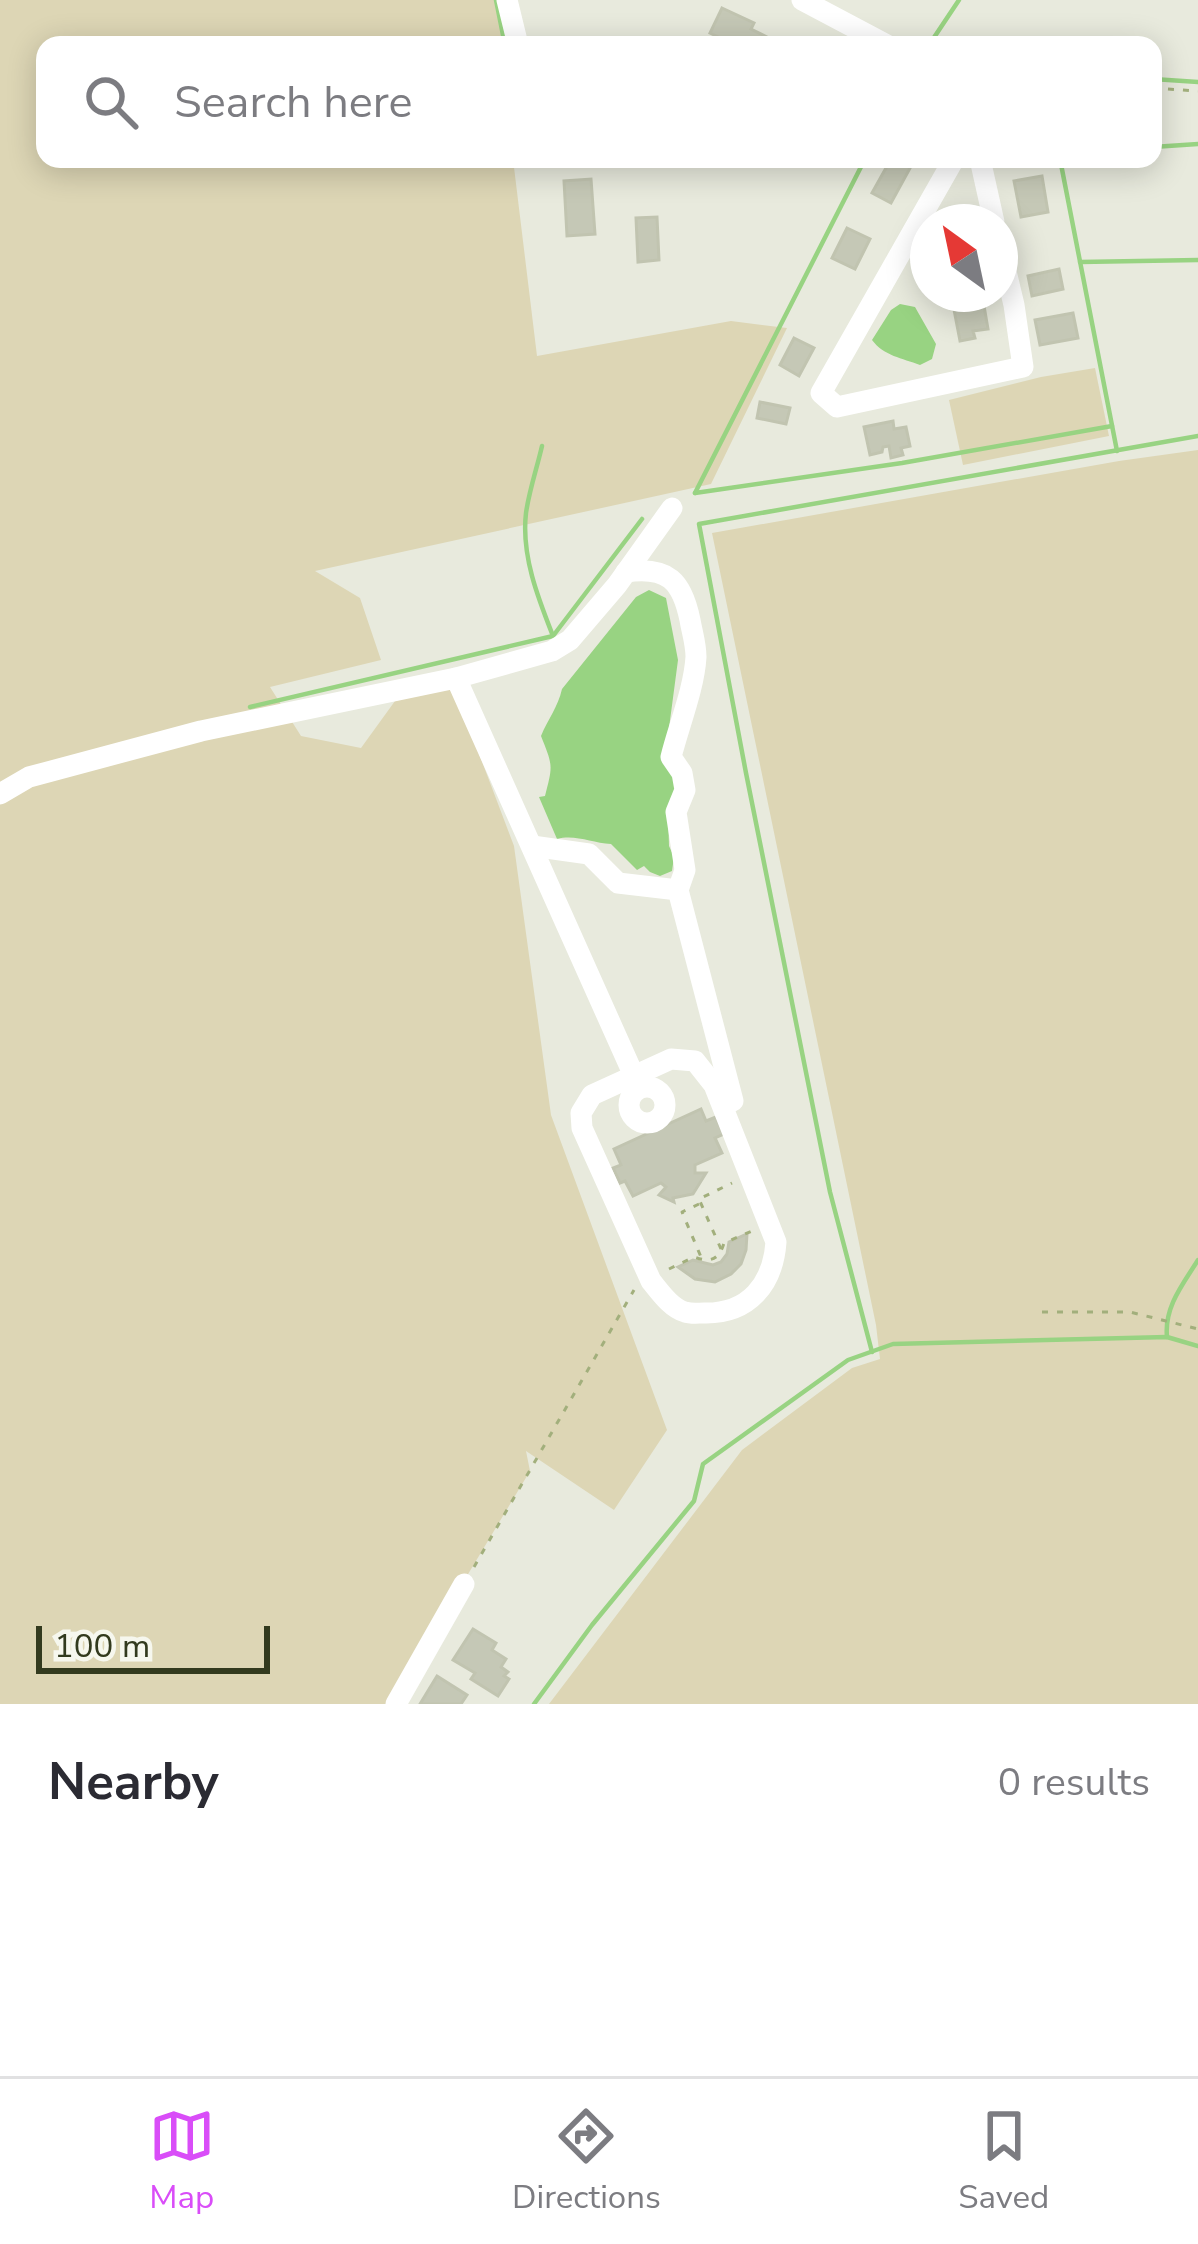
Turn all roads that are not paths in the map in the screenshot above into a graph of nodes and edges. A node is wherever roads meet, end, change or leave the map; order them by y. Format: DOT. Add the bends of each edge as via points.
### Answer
graph roads {
  1 [pos="507,0"];
  2 [pos="802,0"];
  3 [pos="516,36"];
  4 [pos="870,36"];
  5 [pos="949,168"];
  6 [pos="982,168"];
  7 [pos="928,204"];
  8 [pos="990,204"];
  9 [pos="910,236"];
  10 [pos="1015,312"];
  11 [pos="672,508"];
  12 [pos="626,572"];
  13 [pos="456,678"];
  14 [pos="0,794"];
  15 [pos="532,846"];
  16 [pos="678,890"];
  17 [pos="637,1081"];
  18 [pos="724,1120"];
  19 [pos="464,1584"];
  20 [pos="396,1704"];
  1 -- 3 [label="street"];
  2 -- 4 [label="street"];
  5 -- 7 [label="street"];
  6 -- 8 [label="street"];
  9 -- 10 [label="street" via="821,392 837,407 1023,367"];
  11 -- 12 [label="street"];
  12 -- 13 [label="street" via="570,640"];
  12 -- 16 [label="street" via="647,569 676,584 697,651 671,757 685,790 676,812 685,870"];
  13 -- 14 [label="street" via="201,730 29,777"];
  13 -- 15 [label="street"];
  15 -- 16 [label="street" via="589,854 618,883"];
  15 -- 17 [label="street"];
  16 -- 18 [label="street" via="736,1114"];
  17 -- 18 [label="street" via="671,1059 695,1061 714,1085"];
  17 -- 18 [label="street" via="592,1095 582,1128 650,1279 683,1312 740,1306 774,1267 770,1223"];
  19 -- 20 [label="street"];
}
